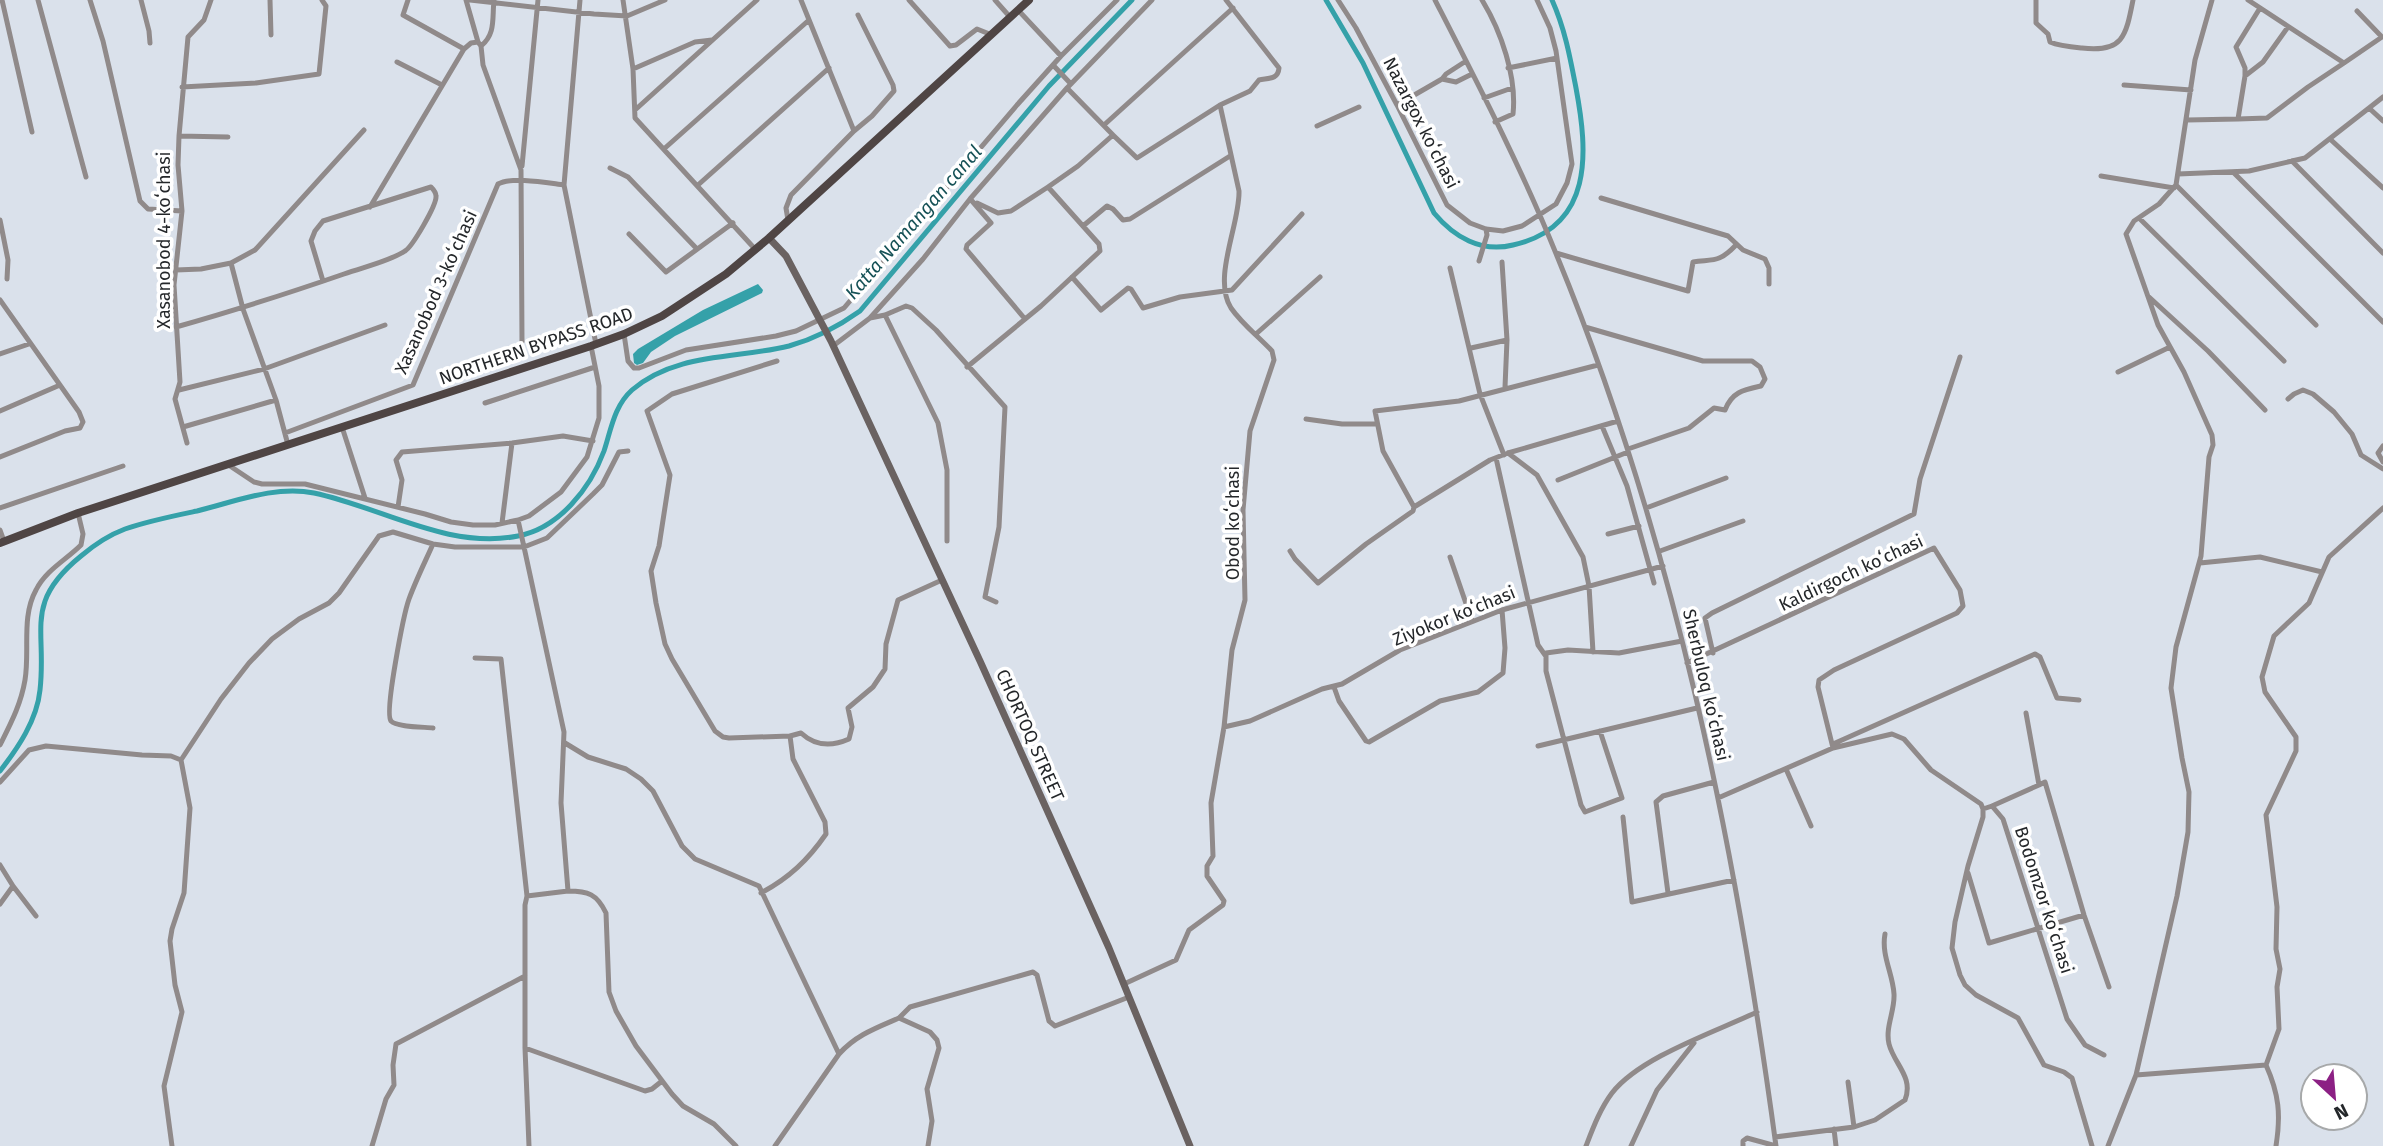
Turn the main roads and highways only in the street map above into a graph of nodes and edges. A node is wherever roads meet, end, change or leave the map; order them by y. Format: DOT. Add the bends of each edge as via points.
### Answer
graph roads {
  1 [pos="1029,0"];
  2 [pos="769,237"];
  3 [pos="2,542"];
  4 [pos="1190,1146"];
  1 -- 2 [label="main road, NORTHERN BYPASS ROAD"];
  2 -- 3 [label="main road, NORTHERN BYPASS ROAD" via="695,295 624,334"];
  2 -- 4 [label="main road, CHORTOQ STREET" via="786,256 820,320 942,580 1104,936"];
}
